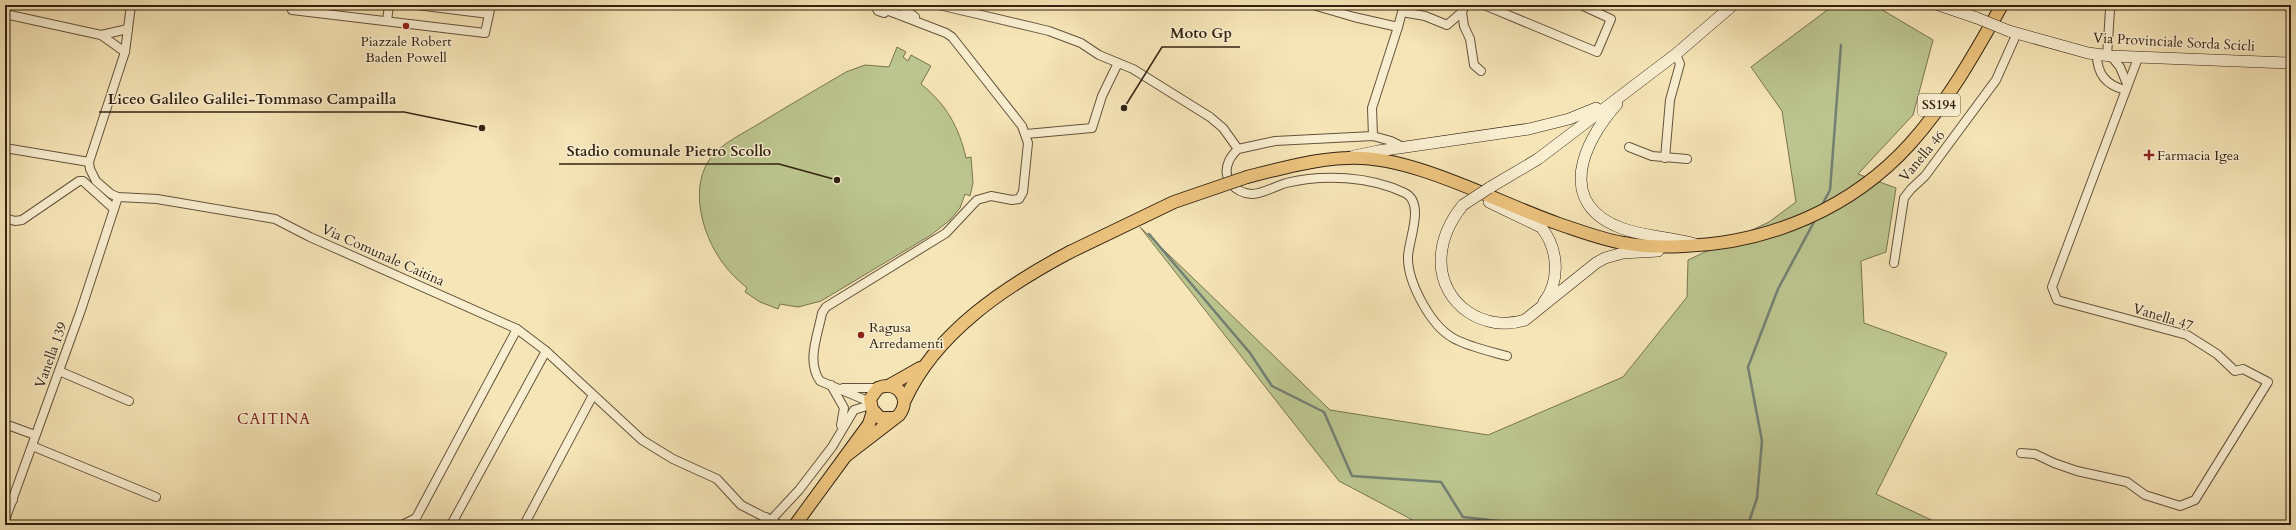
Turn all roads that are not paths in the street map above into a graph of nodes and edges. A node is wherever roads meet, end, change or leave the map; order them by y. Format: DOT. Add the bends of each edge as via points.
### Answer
graph roads {
  1 [pos="132,5"];
  2 [pos="292,5"];
  3 [pos="389,5"];
  4 [pos="417,5"];
  5 [pos="491,5"];
  6 [pos="875,5"];
  7 [pos="899,5"];
  8 [pos="939,5"];
  9 [pos="1313,5"];
  10 [pos="1484,5"];
  11 [pos="1581,5"];
  12 [pos="2002,5"];
  13 [pos="1942,6"];
  14 [pos="1729,7"];
  15 [pos="890,8"];
  16 [pos="1464,8"];
  17 [pos="2110,10"];
  18 [pos="5,14"];
  19 [pos="489,14"];
  20 [pos="387,21"];
  21 [pos="922,23"];
  22 [pos="1398,26"];
  23 [pos="128,29"];
  24 [pos="2013,32"];
  25 [pos="101,35"];
  26 [pos="125,52"];
  27 [pos="1676,54"];
  28 [pos="2105,56"];
  29 [pos="2138,58"];
  30 [pos="1118,63"];
  31 [pos="2291,63"];
  32 [pos="1481,70"];
  33 [pos="2126,87"];
  34 [pos="1632,88"];
  35 [pos="1616,99"];
  36 [pos="1026,134"];
  37 [pos="1373,136"];
  38 [pos="1403,147"];
  39 [pos="1629,147"];
  40 [pos="5,148"];
  41 [pos="1238,148"];
  42 [pos="1347,158"];
  43 [pos="1665,158"];
  44 [pos="1687,159"];
  45 [pos="89,162"];
  46 [pos="1445,180"];
  47 [pos="118,197"];
  48 [pos="114,209"];
  49 [pos="5,218"];
  50 [pos="1702,245"];
  51 [pos="1894,263"];
  52 [pos="1533,314"];
  53 [pos="517,329"];
  54 [pos="546,351"];
  55 [pos="1507,356"];
  56 [pos="923,367"];
  57 [pos="59,371"];
  58 [pos="834,386"];
  59 [pos="884,386"];
  60 [pos="593,395"];
  61 [pos="905,400"];
  62 [pos="129,402"];
  63 [pos="871,406"];
  64 [pos="895,418"];
  65 [pos="5,424"];
  66 [pos="35,435"];
  67 [pos="835,442"];
  68 [pos="32,446"];
  69 [pos="2022,453"];
  70 [pos="847,455"];
  71 [pos="156,497"];
  72 [pos="9,499"];
  73 [pos="5,520"];
  74 [pos="766,521"];
  75 [pos="402,525"];
  76 [pos="451,525"];
  77 [pos="524,525"];
  78 [pos="780,525"];
  79 [pos="795,525"];
  1 -- 23 [label="street"];
  2 -- 20 [label="street" via="292,10"];
  3 -- 20 [label="street"];
  4 -- 19 [label="street"];
  5 -- 19 [label="street"];
  6 -- 15 [label="street" via="880,12"];
  7 -- 21 [label="street"];
  8 -- 30 [label="street" via="1049,31 1081,43"];
  9 -- 22 [label="street"];
  10 -- 11 [label="street" via="1597,52 1611,18"];
  12 -- 50 [label="main road, SS194" via="1962,73 1931,118 1884,170 1822,212 1783,228 1743,240"];
  13 -- 24 [label="main road, Via Provinciale Sorda Scicli, bridge"];
  14 -- 27 [label="main road"];
  15 -- 21 [label="street"];
  16 -- 22 [label="street" via="1447,25 1425,16 1402,12"];
  16 -- 32 [label="street" via="1464,26 1470,39 1474,65"];
  17 -- 28 [label="street"];
  18 -- 25 [label="street"];
  19 -- 20 [label="street" via="485,33"];
  21 -- 36 [label="street" via="952,37"];
  22 -- 37 [label="street" via="1372,108"];
  23 -- 25 [label="street"];
  23 -- 26 [label="street"];
  24 -- 28 [label="main road, Via Provinciale Sorda Scicli"];
  24 -- 51 [label="street, Vanella 46" via="1996,80 1926,176 1904,198"];
  25 -- 26 [label="street"];
  26 -- 45 [label="street"];
  27 -- 34 [label="main road"];
  27 -- 43 [label="street" via="1680,64 1668,113"];
  28 -- 29 [label="main road, Via Provinciale Sorda Scicli"];
  28 -- 33 [label="street" via="2120,67"];
  28 -- 33 [label="street" via="2097,64 2105,80 2112,85"];
  29 -- 31 [label="main road, Via Provinciale Sorda Scicli"];
  29 -- 33 [label="street"];
  30 -- 36 [label="street" via="1102,96 1092,128"];
  30 -- 41 [label="street" via="1163,86 1210,117 1223,128"];
  33 -- 69 [label="street, Vanella 47" via="2052,287 2057,300 2187,336 2217,354 2230,369 2243,369 2268,382 2195,500 2180,506 2145,495 2127,482 2077,471 2054,464 2035,454"];
  34 -- 35 [label="main road"];
  34 -- 50 [label="main road" via="1606,117 1588,145 1581,170 1585,195 1599,215 1620,228 1647,236"];
  35 -- 38 [label="main road" via="1582,115 1529,129"];
  35 -- 52 [label="main road, bridge" via="1538,159 1463,205 1449,226 1443,242 1441,262 1448,288 1460,306 1483,321 1500,324 1513,324"];
  36 -- 58 [label="street" via="1028,143 1024,185 1019,199 991,196 977,200 946,233 826,307 822,313 812,361 813,369 820,381"];
  37 -- 38 [label="street"];
  37 -- 41 [label="street" via="1275,141"];
  38 -- 42 [label="main road"];
  39 -- 43 [label="street"];
  40 -- 45 [label="street"];
  41 -- 55 [label="street" via="1229,161 1226,174 1230,183 1240,191 1253,194 1287,183 1323,178 1378,184 1406,194 1414,203 1415,218 1408,256 1410,275 1418,296 1436,324 1452,337"];
  42 -- 46 [label="main road" via="1389,162"];
  42 -- 56 [label="main road, bridge" via="1247,177 1174,202 1070,252 991,302 964,324"];
  43 -- 44 [label="street"];
  45 -- 47 [label="street" via="96,181"];
  46 -- 50 [label="main road" via="1600,238 1640,246"];
  46 -- 52 [label="main road" via="1541,227 1546,233 1554,252 1555,275 1548,296"];
  47 -- 48 [label="street, Vanella 139"];
  47 -- 53 [label="street, Via Comunale Caitina" via="157,199 275,219"];
  48 -- 49 [label="street" via="83,181 79,181 22,220"];
  48 -- 57 [label="street, Vanella 139"];
  50 -- 52 [label="main road" via="1682,250 1612,255 1596,263"];
  53 -- 54 [label="street, Via Comunale Caitina"];
  53 -- 75 [label="street" via="416,518"];
  54 -- 60 [label="street, Via Comunale Caitina"];
  54 -- 76 [label="street"];
  56 -- 59 [label="main road"];
  56 -- 61 [label="main road"];
  57 -- 62 [label="street"];
  57 -- 66 [label="street, Vanella 139"];
  58 -- 59 [label="street"];
  58 -- 63 [label="street"];
  58 -- 67 [label="street" via="844,408 844,416"];
  59 -- 61 [label="main road" via="900,390"];
  59 -- 63 [label="main road" via="873,392"];
  60 -- 74 [label="street, Via Comunale Caitina" via="642,440 673,460 717,479 741,505"];
  60 -- 77 [label="street"];
  61 -- 64 [label="main road" via="903,411"];
  63 -- 64 [label="main road" via="880,418"];
  63 -- 67 [label="street" via="854,410"];
  63 -- 70 [label="main road" via="869,424"];
  64 -- 70 [label="main road"];
  65 -- 66 [label="street"];
  66 -- 68 [label="street, Vanella 139"];
  67 -- 74 [label="street" via="799,490"];
  68 -- 71 [label="street"];
  68 -- 72 [label="street, Vanella 139"];
  70 -- 79 [label="main road"];
  72 -- 73 [label="street, Vanella 139"];
  74 -- 78 [label="street, Via Comunale Caitina"];
}
